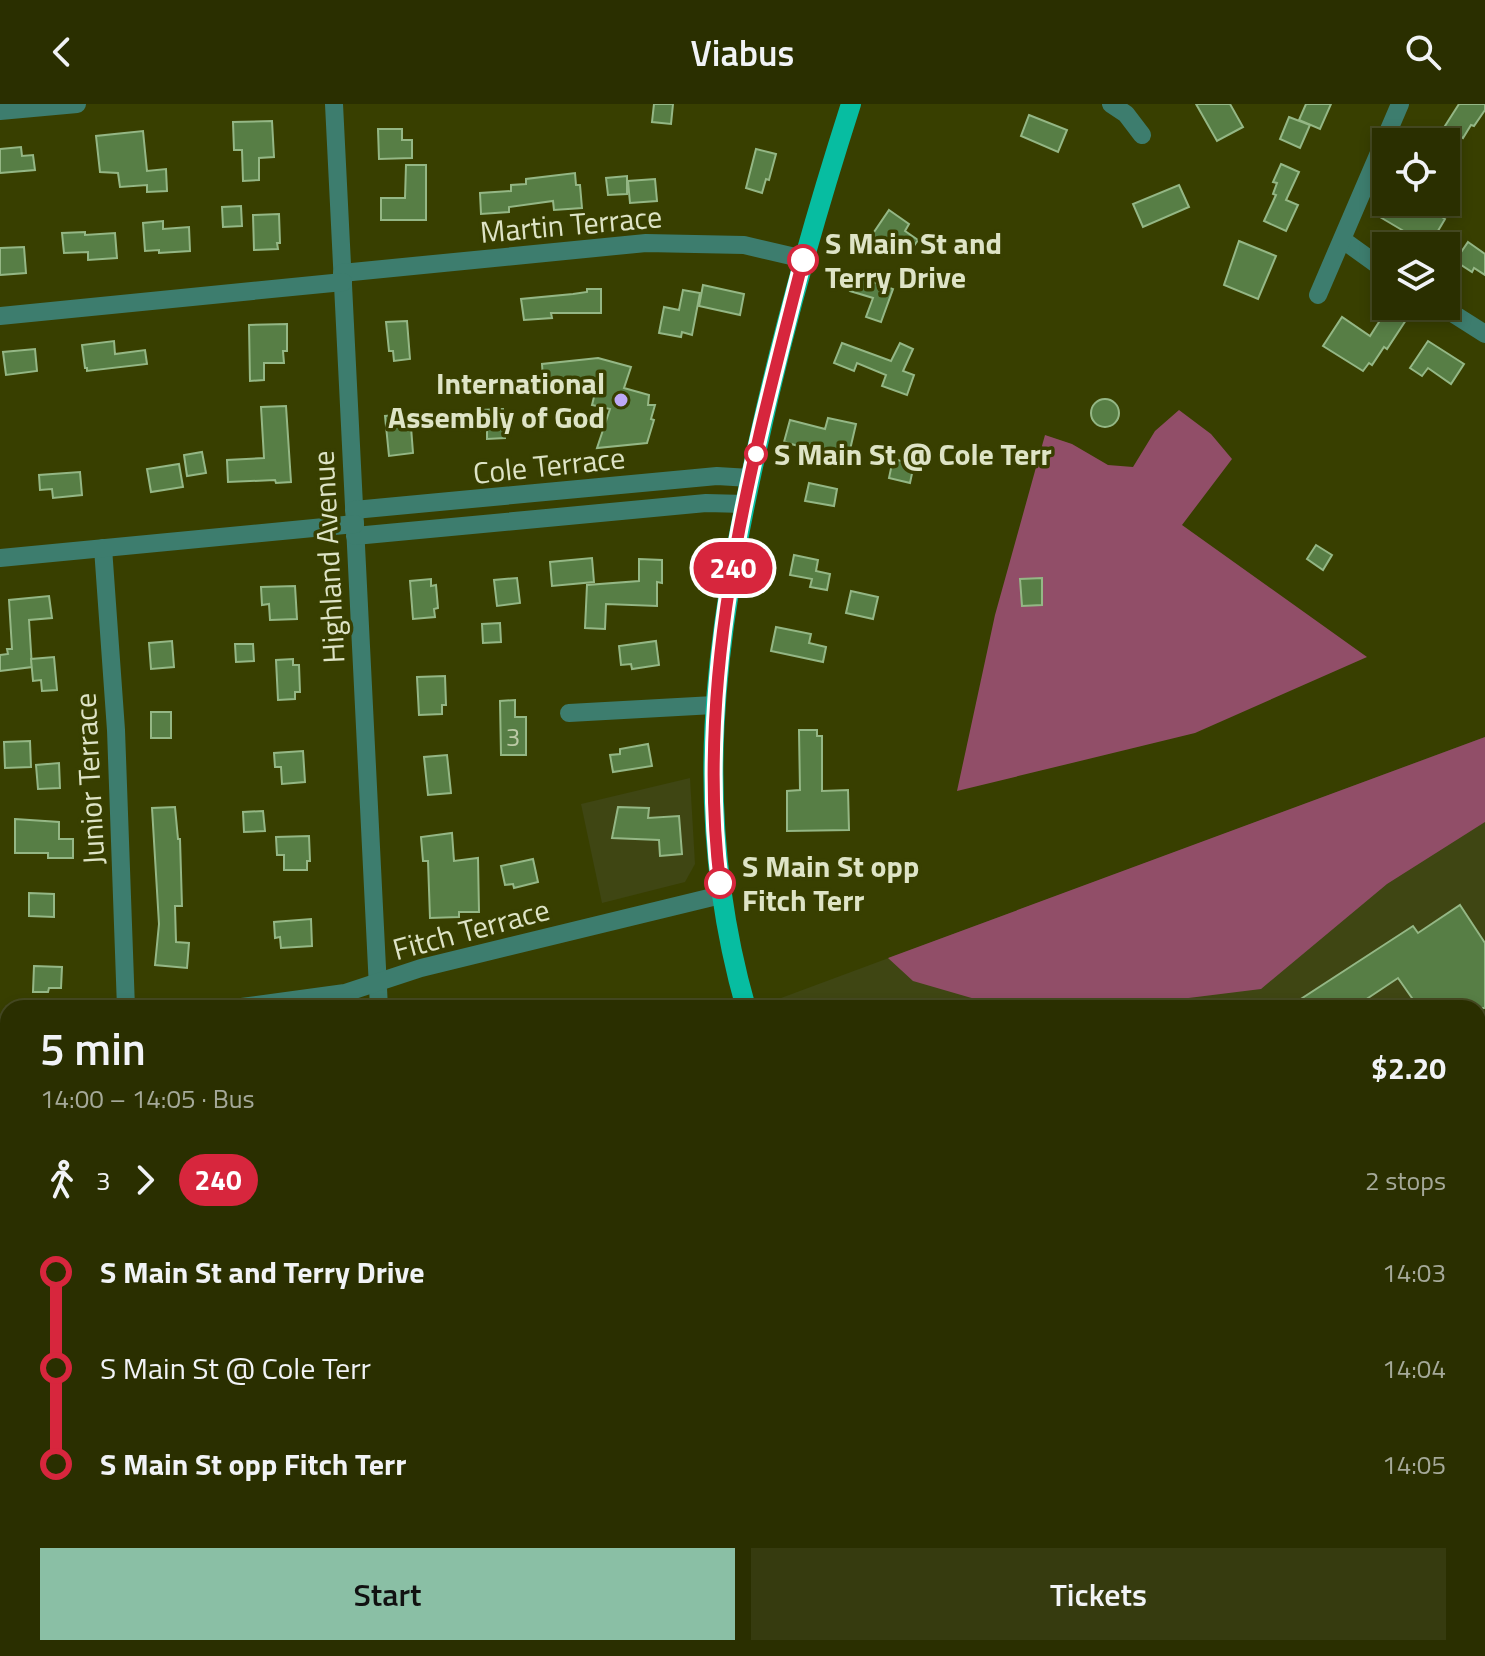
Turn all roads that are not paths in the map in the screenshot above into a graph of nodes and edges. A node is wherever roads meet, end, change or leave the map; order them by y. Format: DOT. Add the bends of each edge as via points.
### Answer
graph roads {
  1 [pos="77,104"];
  2 [pos="334,104"];
  3 [pos="851,104"];
  4 [pos="1111,104"];
  5 [pos="1400,104"];
  6 [pos="0,111"];
  7 [pos="1142,135"];
  8 [pos="1343,240"];
  9 [pos="804,259"];
  10 [pos="1372,261"];
  11 [pos="342,277"];
  12 [pos="1318,295"];
  13 [pos="0,316"];
  14 [pos="1460,318"];
  15 [pos="1485,334"];
  16 [pos="750,478"];
  17 [pos="745,504"];
  18 [pos="354,523"];
  19 [pos="103,548"];
  20 [pos="0,558"];
  21 [pos="714,705"];
  22 [pos="569,713"];
  23 [pos="721,895"];
  24 [pos="378,984"];
  25 [pos="126,1000"];
  26 [pos="293,1000"];
  27 [pos="379,1000"];
  28 [pos="744,1000"];
  1 -- 6 [label="street"];
  2 -- 11 [label="street, Highland Avenue"];
  3 -- 9 [label="main road"];
  4 -- 7 [label="street"];
  5 -- 8 [label="street"];
  8 -- 10 [label="street"];
  8 -- 12 [label="street"];
  9 -- 11 [label="street, Martin Terrace" via="744,245 646,243"];
  9 -- 16 [label="main road"];
  11 -- 13 [label="street, Martin Terrace"];
  11 -- 18 [label="street, Highland Avenue"];
  14 -- 15 [label="street"];
  16 -- 17 [label="main road"];
  16 -- 18 [label="street, Cole Terrace" via="717,476"];
  17 -- 18 [label="street, Cole Terrace"];
  17 -- 21 [label="main road"];
  18 -- 19 [label="street, Cole Terrace"];
  18 -- 24 [label="street, Highland Avenue"];
  19 -- 20 [label="street, Cole Terrace"];
  19 -- 25 [label="street, Junior Terrace"];
  21 -- 22 [label="street"];
  21 -- 23 [label="main road" via="714,822"];
  23 -- 24 [label="street, Fitch Terrace" via="421,968"];
  23 -- 28 [label="main road"];
  24 -- 26 [label="street, Fitch Terrace"];
  24 -- 27 [label="street, Highland Avenue"];
}
